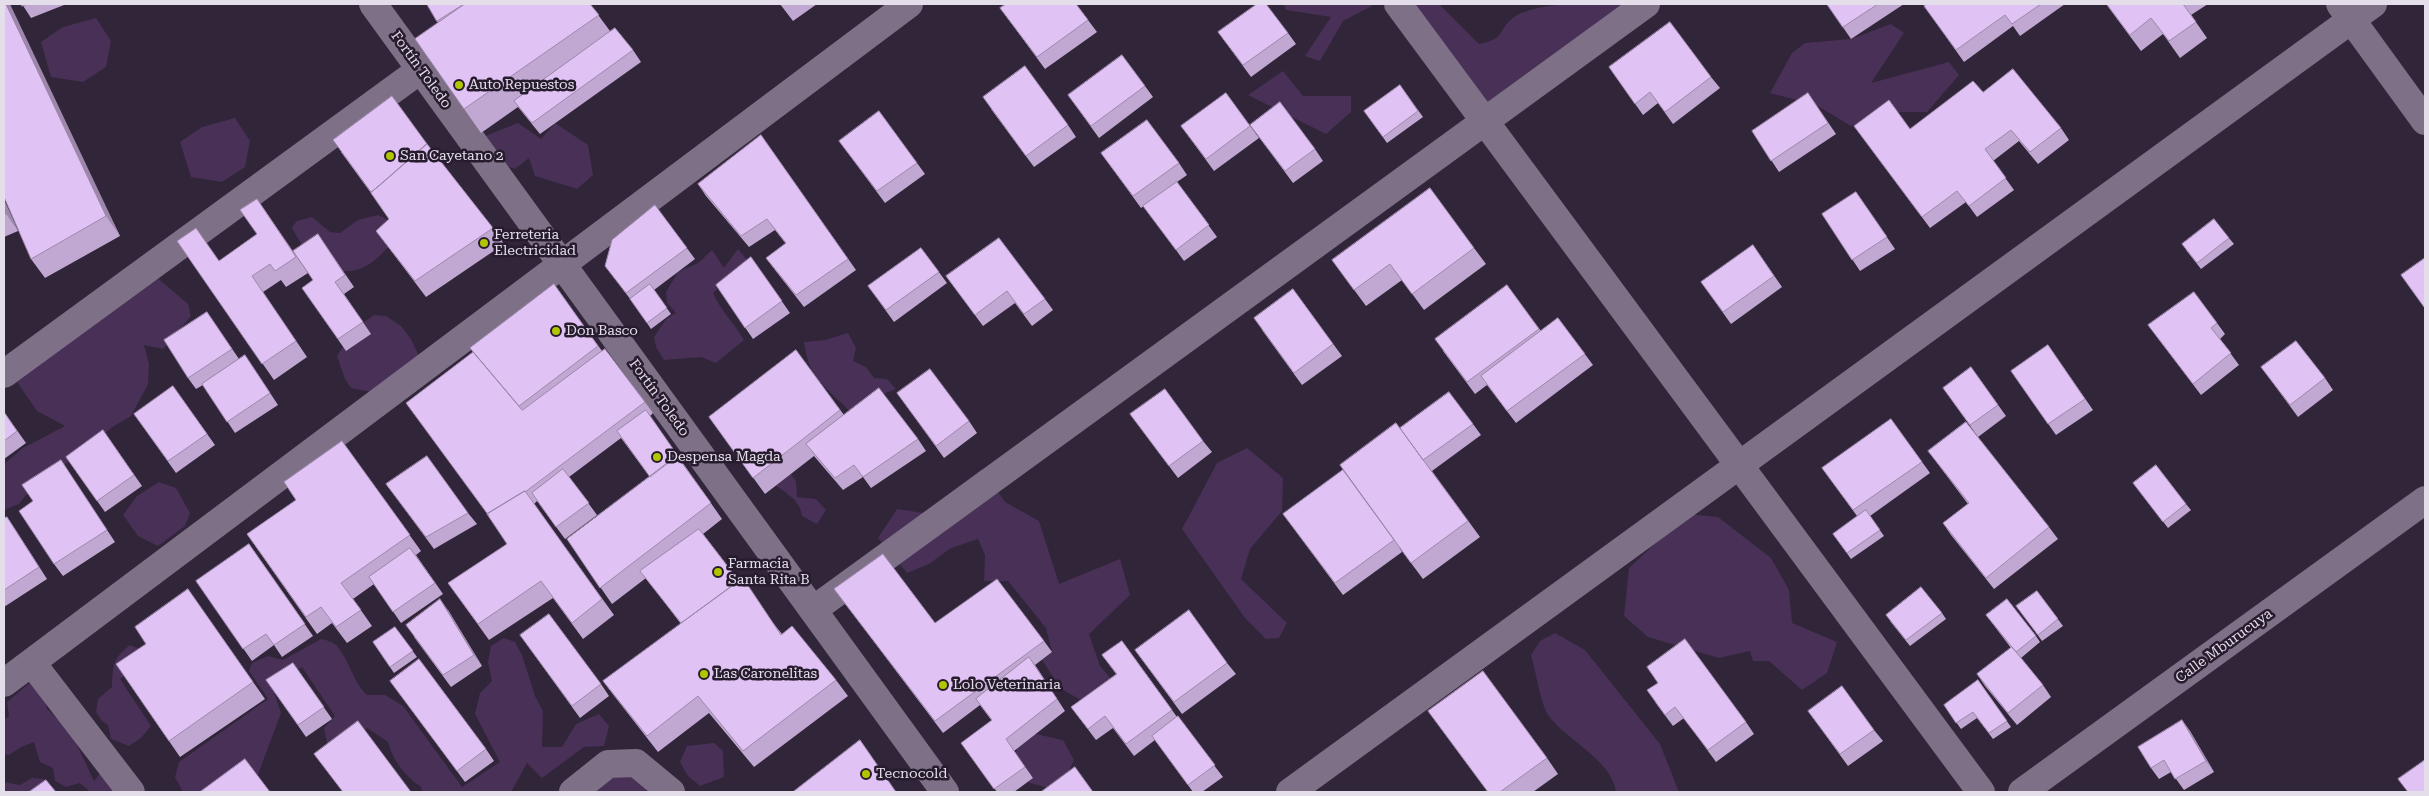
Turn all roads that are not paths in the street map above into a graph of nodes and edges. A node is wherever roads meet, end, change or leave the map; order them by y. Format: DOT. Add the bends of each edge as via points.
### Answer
graph roads {
  1 [pos="373,4"];
  2 [pos="909,4"];
  3 [pos="1398,4"];
  4 [pos="1646,4"];
  5 [pos="2355,9"];
  6 [pos="420,70"];
  7 [pos="1485,121"];
  8 [pos="2425,121"];
  9 [pos="562,264"];
  10 [pos="4,374"];
  11 [pos="1739,465"];
  12 [pos="2425,500"];
  13 [pos="813,610"];
  14 [pos="32,663"];
  15 [pos="4,683"];
  16 [pos="131,792"];
  17 [pos="573,792"];
  18 [pos="671,792"];
  19 [pos="945,792"];
  20 [pos="1290,792"];
  21 [pos="1981,792"];
  22 [pos="2022,792"];
  1 -- 6 [label="street, Fortín Toledo"];
  2 -- 9 [label="street"];
  3 -- 7 [label="street"];
  4 -- 7 [label="street"];
  5 -- 8 [label="street"];
  5 -- 11 [label="street"];
  6 -- 9 [label="street, Fortín Toledo"];
  6 -- 10 [label="street"];
  7 -- 11 [label="street"];
  7 -- 13 [label="street"];
  9 -- 13 [label="street, Fortín Toledo"];
  9 -- 14 [label="street"];
  11 -- 20 [label="street"];
  11 -- 21 [label="street"];
  12 -- 22 [label="street, Calle Mburucuya"];
  13 -- 19 [label="street, Fortín Toledo"];
  14 -- 15 [label="street"];
  14 -- 16 [label="street"];
  17 -- 18 [label="street" via="608,764 636,763"];
}
